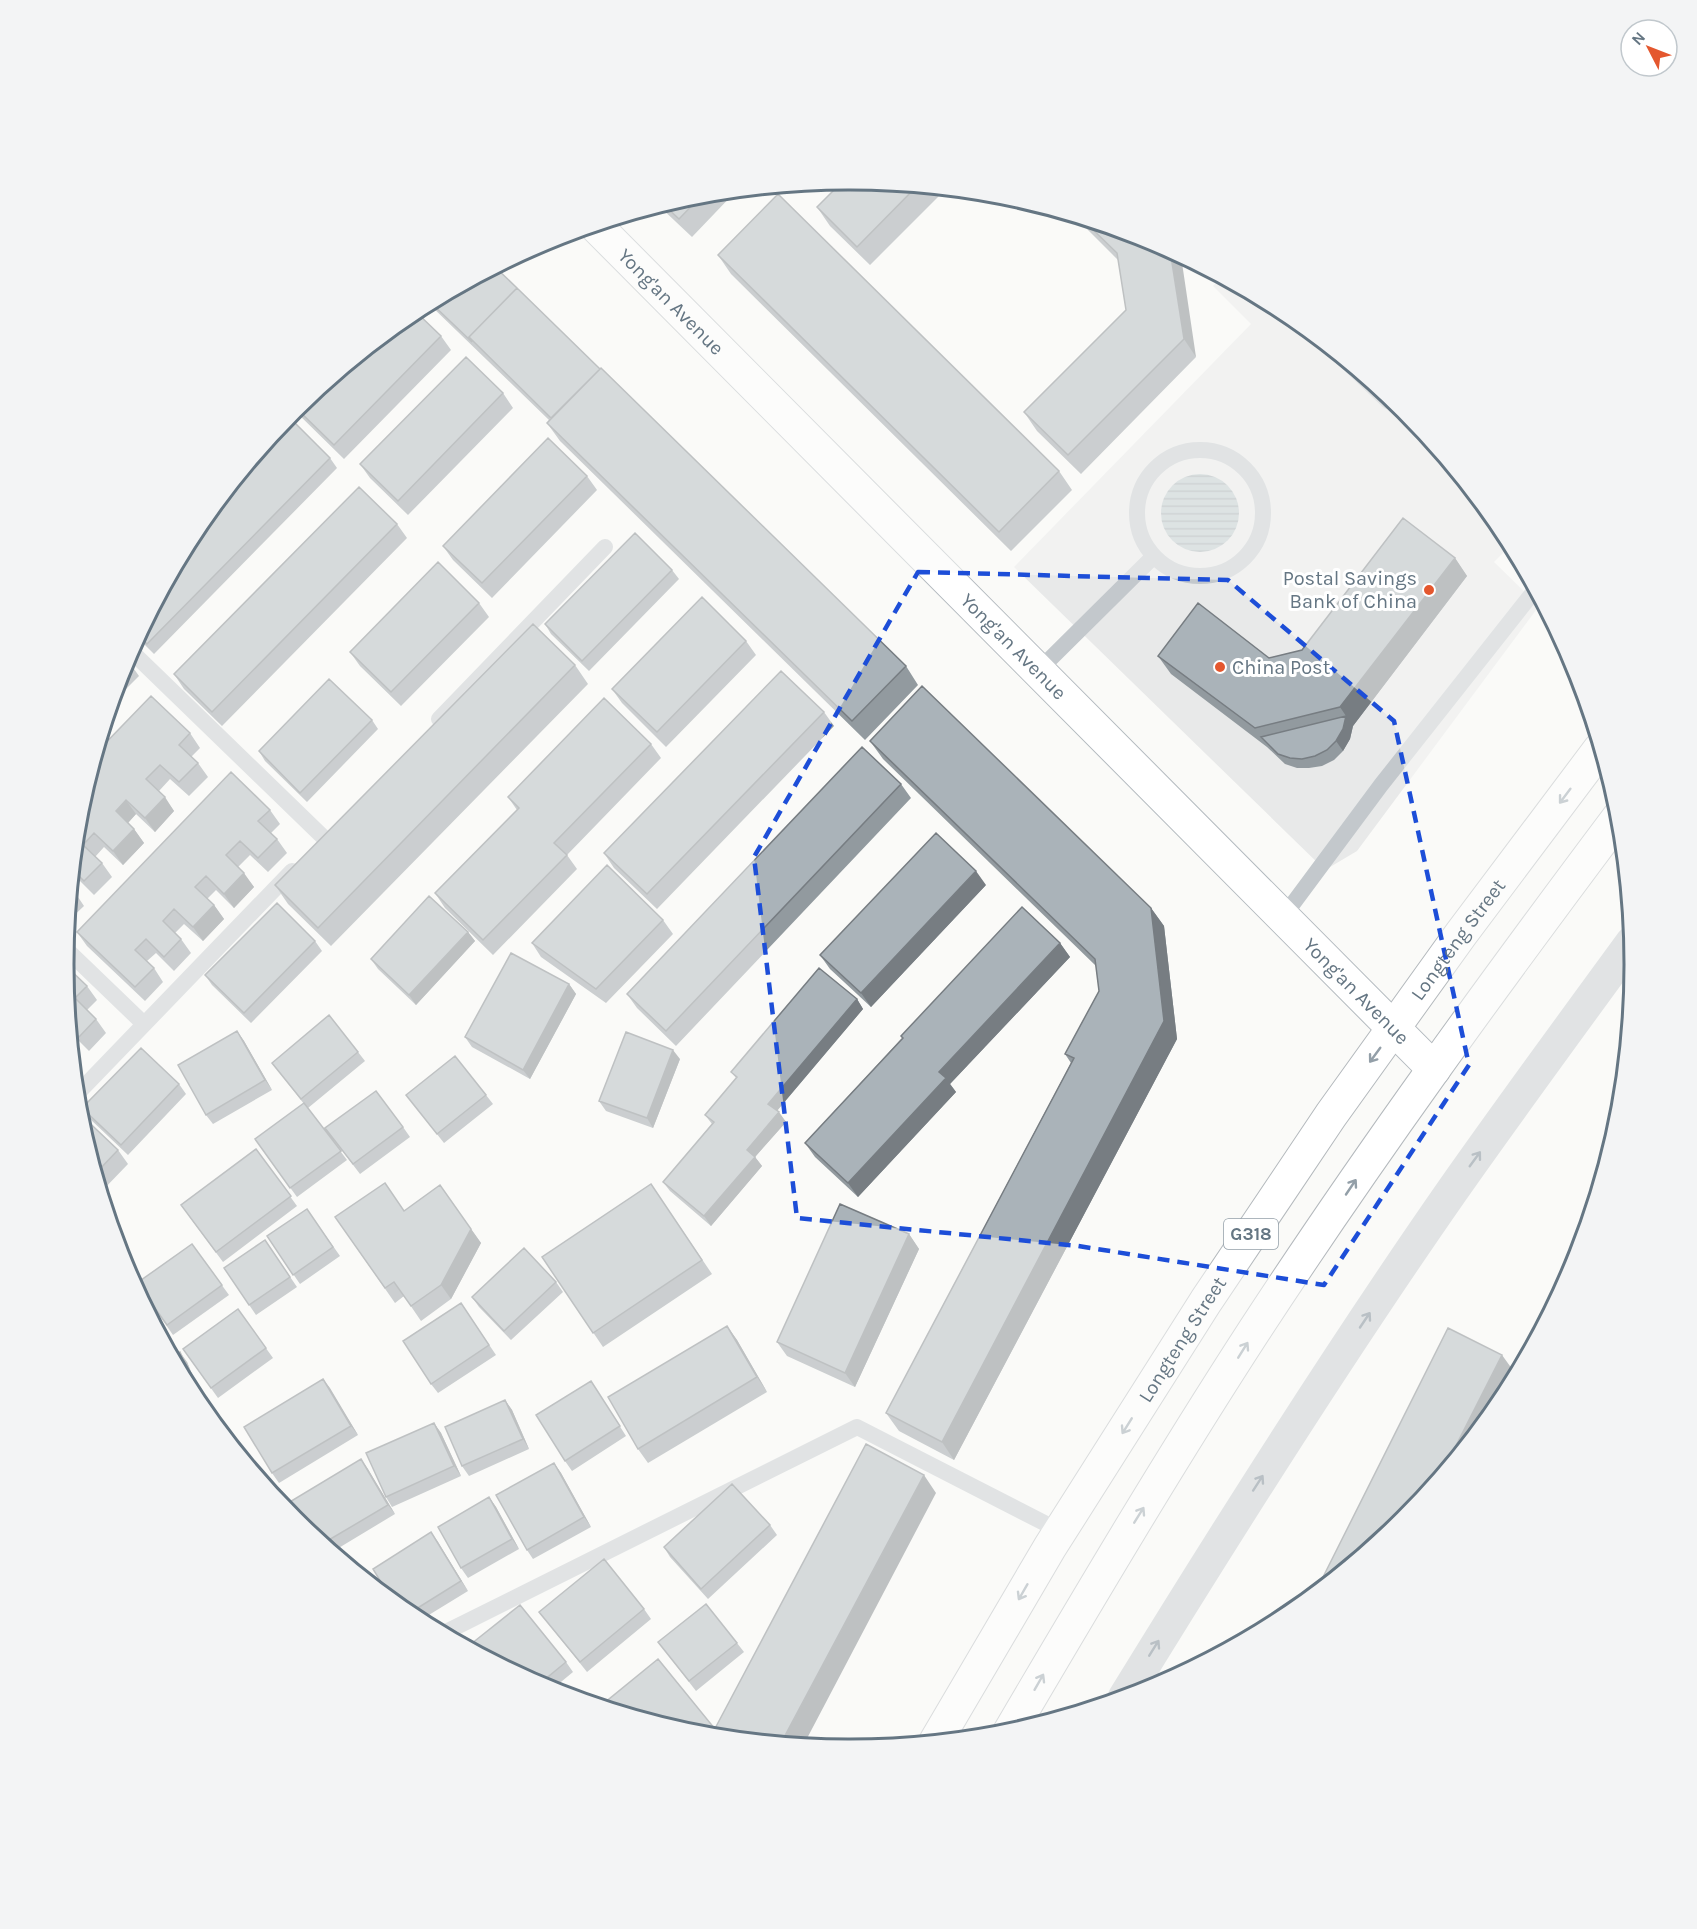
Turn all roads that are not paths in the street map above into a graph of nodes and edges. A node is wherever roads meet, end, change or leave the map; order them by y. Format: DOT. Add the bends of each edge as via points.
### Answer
graph roads {
  1 [pos="601,231"];
  2 [pos="605,547"];
  3 [pos="1153,557"];
  4 [pos="1530,596"];
  5 [pos="137,657"];
  6 [pos="1038,671"];
  7 [pos="431,727"];
  8 [pos="1595,756"];
  9 [pos="1611,828"];
  10 [pos="324,838"];
  11 [pos="299,863"];
  12 [pos="1283,917"];
  13 [pos="1624,954"];
  14 [pos="74,958"];
  15 [pos="144,1024"];
  16 [pos="1394,1028"];
  17 [pos="1434,1069"];
  18 [pos="83,1087"];
  19 [pos="1060,1532"];
  20 [pos="451,1630"];
  21 [pos="1131,1686"];
  22 [pos="1015,1721"];
  23 [pos="940,1734"];
  1 -- 6 [label="main road, Yong'an Avenue"];
  2 -- 7 [label="lane"];
  3 -- 3 [label="lane" via="1139,535 1136,509 1143,483 1160,463 1194,449 1213,450 1231,457 1251,474 1262,499 1262,527 1251,552 1229,569 1203,577 1176,572"];
  3 -- 6 [label="lane"];
  4 -- 12 [label="lane"];
  5 -- 10 [label="lane"];
  6 -- 12 [label="main road, Yong'an Avenue"];
  8 -- 16 [label="main road, Longteng Street / G318, one-way"];
  9 -- 17 [label="main road, G318"];
  11 -- 15 [label="lane"];
  12 -- 16 [label="main road, Yong'an Avenue"];
  21 -- 13 [label="street, one-way" via="1336,1363 1452,1192"];
  14 -- 15 [label="lane"];
  15 -- 18 [label="lane"];
  16 -- 17 [label="main road, Yong'an Avenue"];
  16 -- 19 [label="main road, Longteng Street / G318, one-way" via="1206,1301"];
  22 -- 17 [label="main road, G318, one-way" via="1254,1332"];
  19 -- 20 [label="lane" via="857,1427"];
  19 -- 23 [label="main road, Longteng Street / G318, one-way"];
}
